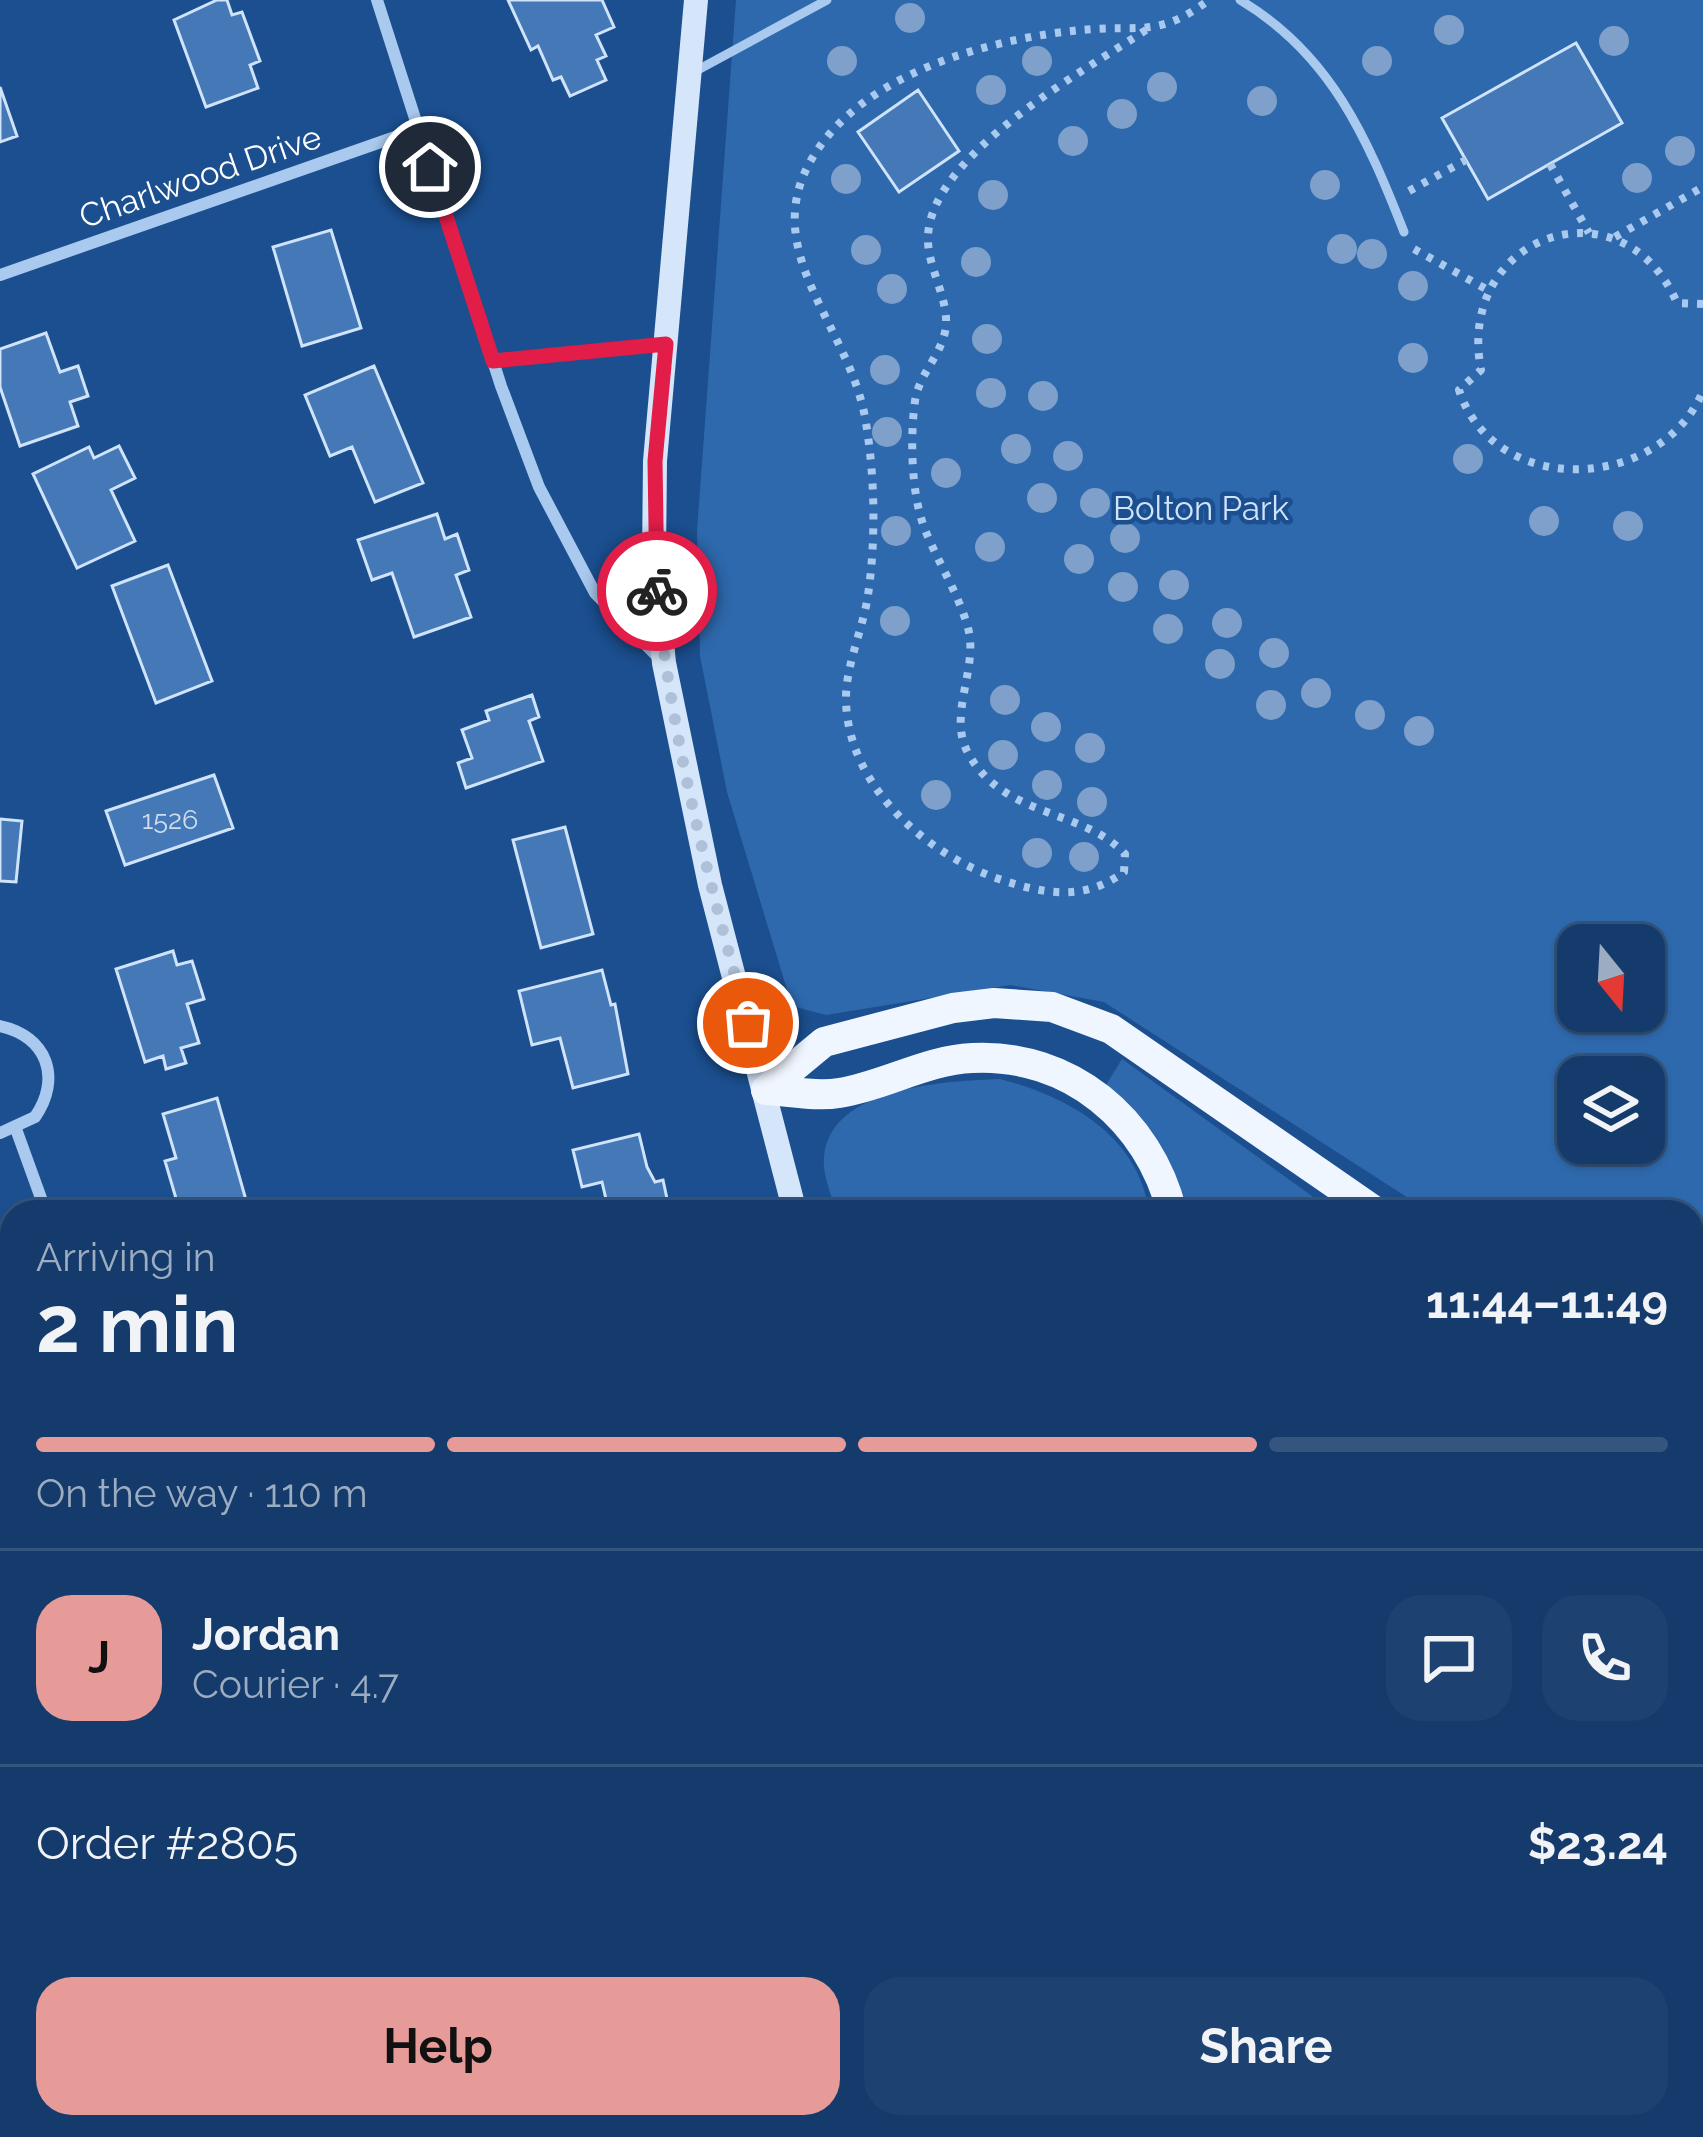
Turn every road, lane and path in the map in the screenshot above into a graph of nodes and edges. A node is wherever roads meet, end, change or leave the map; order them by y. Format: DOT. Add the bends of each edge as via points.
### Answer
graph roads {
  1 [pos="377,0"];
  2 [pos="696,0"];
  3 [pos="827,0"];
  4 [pos="1209,0"];
  5 [pos="1240,0"];
  6 [pos="1146,30"];
  7 [pos="689,75"];
  8 [pos="418,128"];
  9 [pos="1466,160"];
  10 [pos="1550,164"];
  11 [pos="1703,187"];
  12 [pos="1392,201"];
  13 [pos="1404,232"];
  14 [pos="1589,233"];
  15 [pos="1614,238"];
  16 [pos="0,275"];
  17 [pos="1486,289"];
  18 [pos="1703,304"];
  19 [pos="666,344"];
  20 [pos="493,361"];
  21 [pos="1703,391"];
  22 [pos="664,663"];
  23 [pos="0,1026"];
  24 [pos="766,1090"];
  25 [pos="16,1129"];
  26 [pos="0,1133"];
  27 [pos="42,1200"];
  28 [pos="792,1200"];
  29 [pos="1169,1200"];
  30 [pos="1359,1200"];
  1 -- 8 [label="street"];
  2 -- 7 [label="street"];
  3 -- 7 [label="lane"];
  4 -- 6 [label="path" via="1178,23"];
  5 -- 12 [label="lane" via="1279,26 1337,86"];
  6 -- 6 [label="path" via="1082,30 920,71 829,134 799,178 794,223 802,267 866,420 872,548 846,699 865,775 924,838 971,868 1064,895 1099,891 1124,872 1125,854 1098,832 1009,795 968,753 968,629 922,523 916,474 916,394 946,321 928,238 942,192 964,163"];
  7 -- 19 [label="street"];
  8 -- 16 [label="street, Charlwood Drive"];
  8 -- 20 [label="street"];
  9 -- 12 [label="path"];
  10 -- 14 [label="path"];
  11 -- 15 [label="path"];
  12 -- 13 [label="lane"];
  13 -- 17 [label="path" via="1416,252"];
  14 -- 15 [label="path"];
  14 -- 17 [label="path" via="1523,248"];
  15 -- 18 [label="path" via="1665,276 1677,303"];
  17 -- 21 [label="path" via="1475,340 1480,370 1459,390 1467,413 1514,456 1567,471 1620,463 1671,436"];
  19 -- 20 [label="lane"];
  19 -- 22 [label="street" via="654,559"];
  20 -- 22 [label="street" via="539,488 595,592"];
  22 -- 24 [label="street" via="710,885"];
  23 -- 25 [label="street" via="31,1038 50,1068 45,1103"];
  24 -- 28 [label="street"];
  24 -- 29 [label="main road" via="837,1094 972,1058 1040,1068 1076,1082 1129,1121"];
  24 -- 30 [label="main road" via="824,1042 953,1008 1052,1007 1111,1029"];
  25 -- 26 [label="street"];
  25 -- 27 [label="street"];
}
